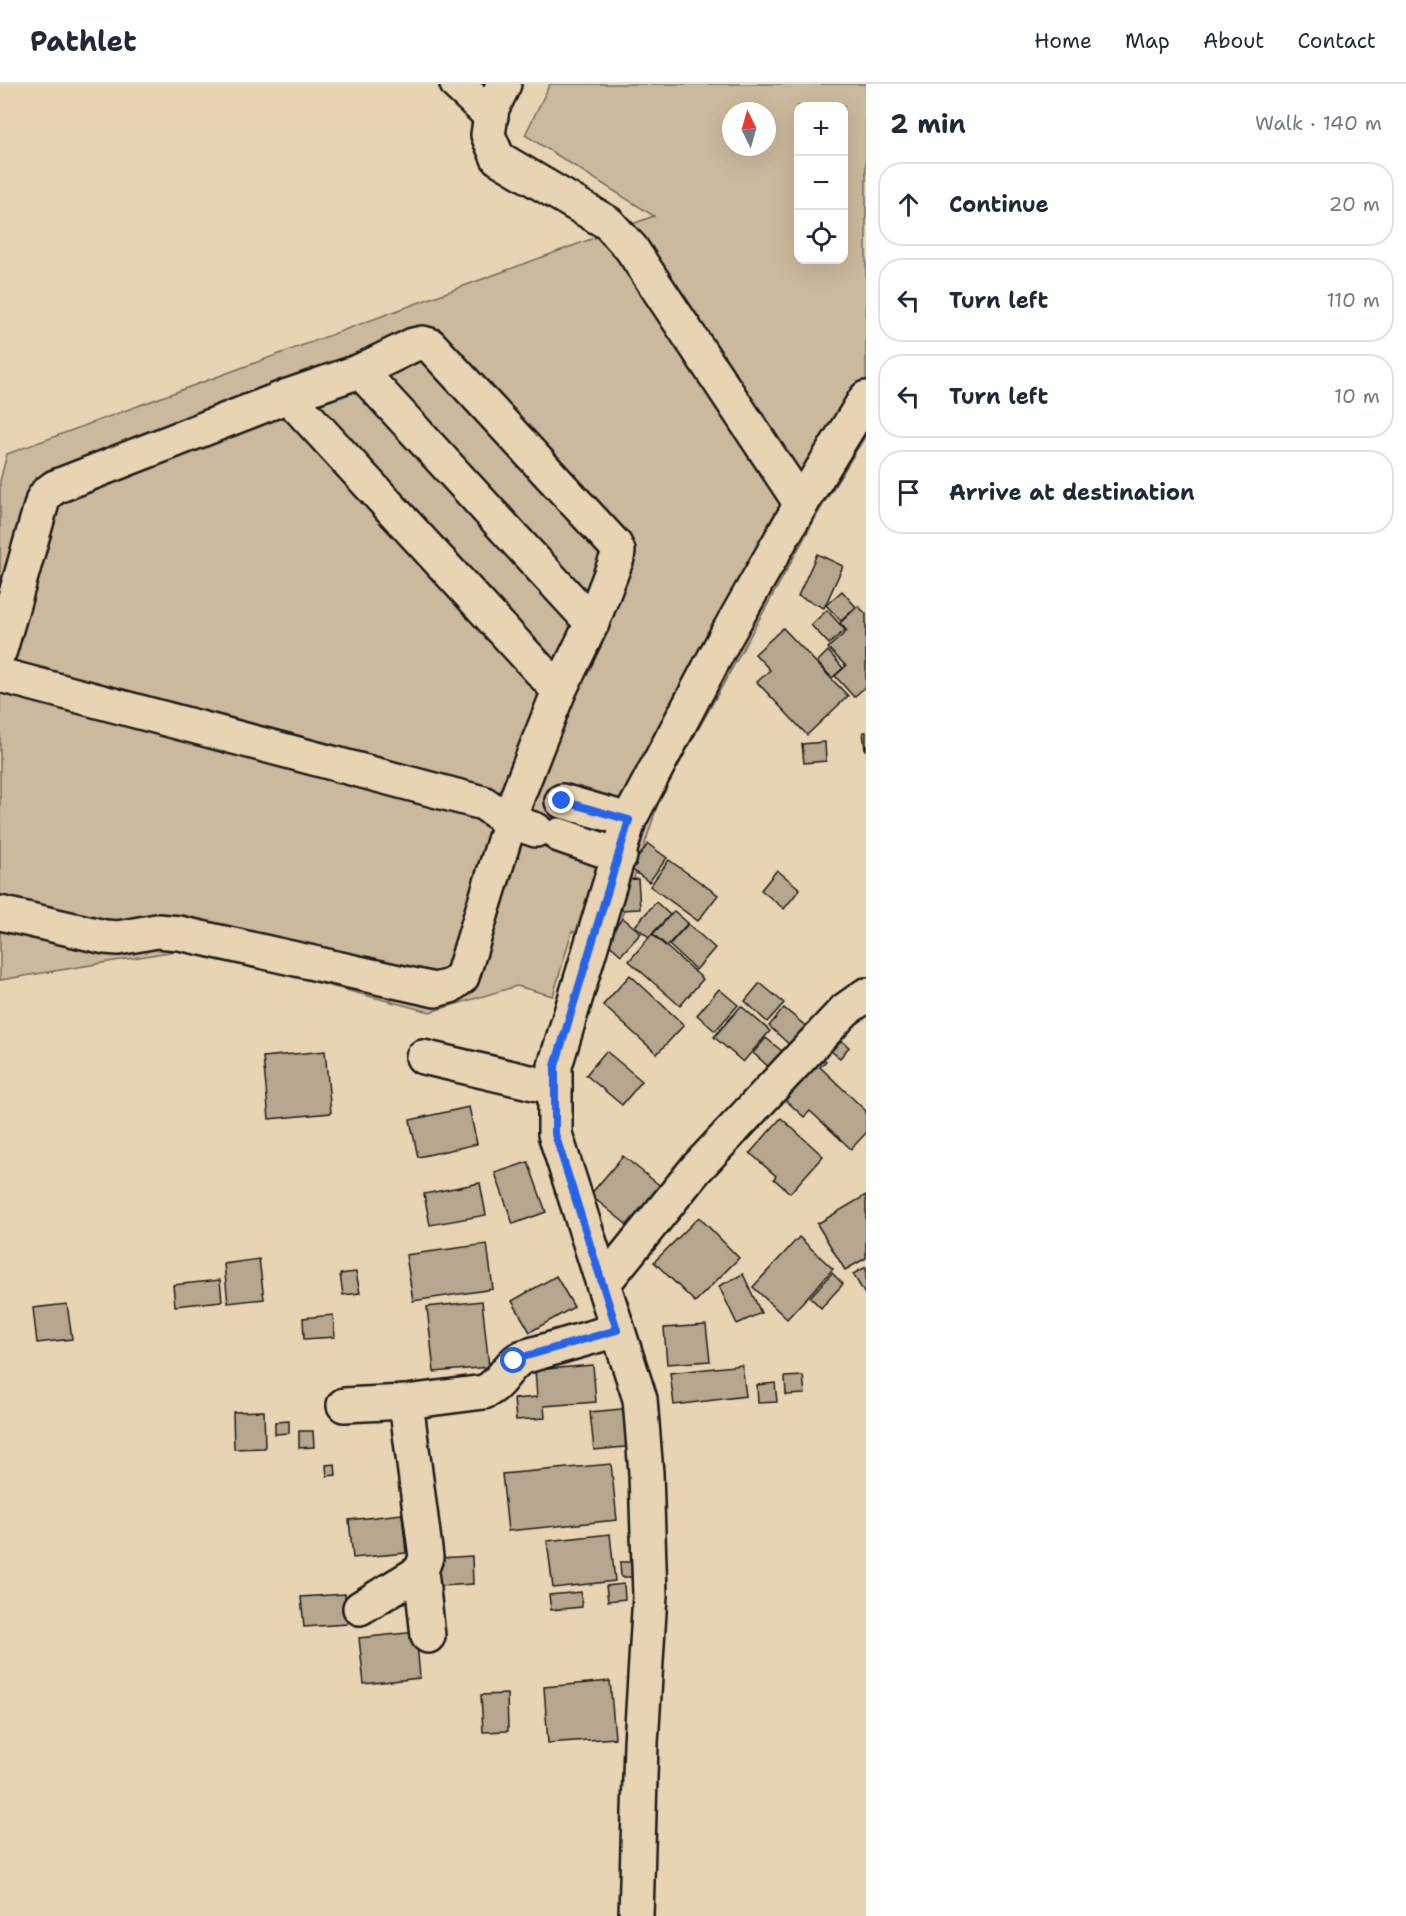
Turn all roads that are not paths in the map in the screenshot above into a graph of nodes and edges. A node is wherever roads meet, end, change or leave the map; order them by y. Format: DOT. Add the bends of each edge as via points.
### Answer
graph roads {
  1 [pos="457,84"];
  2 [pos="504,84"];
  3 [pos="491,116"];
  4 [pos="360,371"];
  5 [pos="288,396"];
  6 [pos="866,398"];
  7 [pos="801,504"];
  8 [pos="592,623"];
  9 [pos="0,650"];
  10 [pos="0,675"];
  11 [pos="560,691"];
  12 [pos="538,813"];
  13 [pos="629,820"];
  14 [pos="620,856"];
  15 [pos="0,913"];
  16 [pos="866,995"];
  17 [pos="423,1057"];
  18 [pos="555,1088"];
  19 [pos="603,1284"];
  20 [pos="617,1330"];
  21 [pos="406,1402"];
  22 [pos="344,1405"];
  23 [pos="421,1571"];
  24 [pos="360,1608"];
  25 [pos="428,1636"];
  26 [pos="636,1916"];
  1 -- 3 [label="street"];
  2 -- 3 [label="street"];
  3 -- 7 [label="street" via="488,135 498,158 608,223 631,248"];
  4 -- 5 [label="street"];
  4 -- 8 [label="street"];
  4 -- 8 [label="street" via="413,345 430,345 615,545 617,558"];
  5 -- 9 [label="street" via="55,486 47,493"];
  5 -- 11 [label="street"];
  6 -- 7 [label="street"];
  7 -- 13 [label="street"];
  8 -- 11 [label="street"];
  10 -- 12 [label="street" via="483,803"];
  11 -- 12 [label="street"];
  12 -- 13 [label="street"];
  12 -- 14 [label="street"];
  12 -- 15 [label="street" via="462,977 435,990 179,933 157,931 105,937"];
  13 -- 14 [label="street"];
  14 -- 18 [label="street" via="555,1066"];
  16 -- 19 [label="street" via="845,1010 695,1170"];
  17 -- 18 [label="street"];
  18 -- 19 [label="street" via="555,1134"];
  19 -- 20 [label="street"];
  20 -- 21 [label="street" via="514,1361 494,1388 484,1392"];
  20 -- 26 [label="street" via="640,1399 650,1595"];
  21 -- 22 [label="street"];
  21 -- 23 [label="street" via="426,1557"];
  23 -- 24 [label="street"];
  23 -- 25 [label="street"];
}
